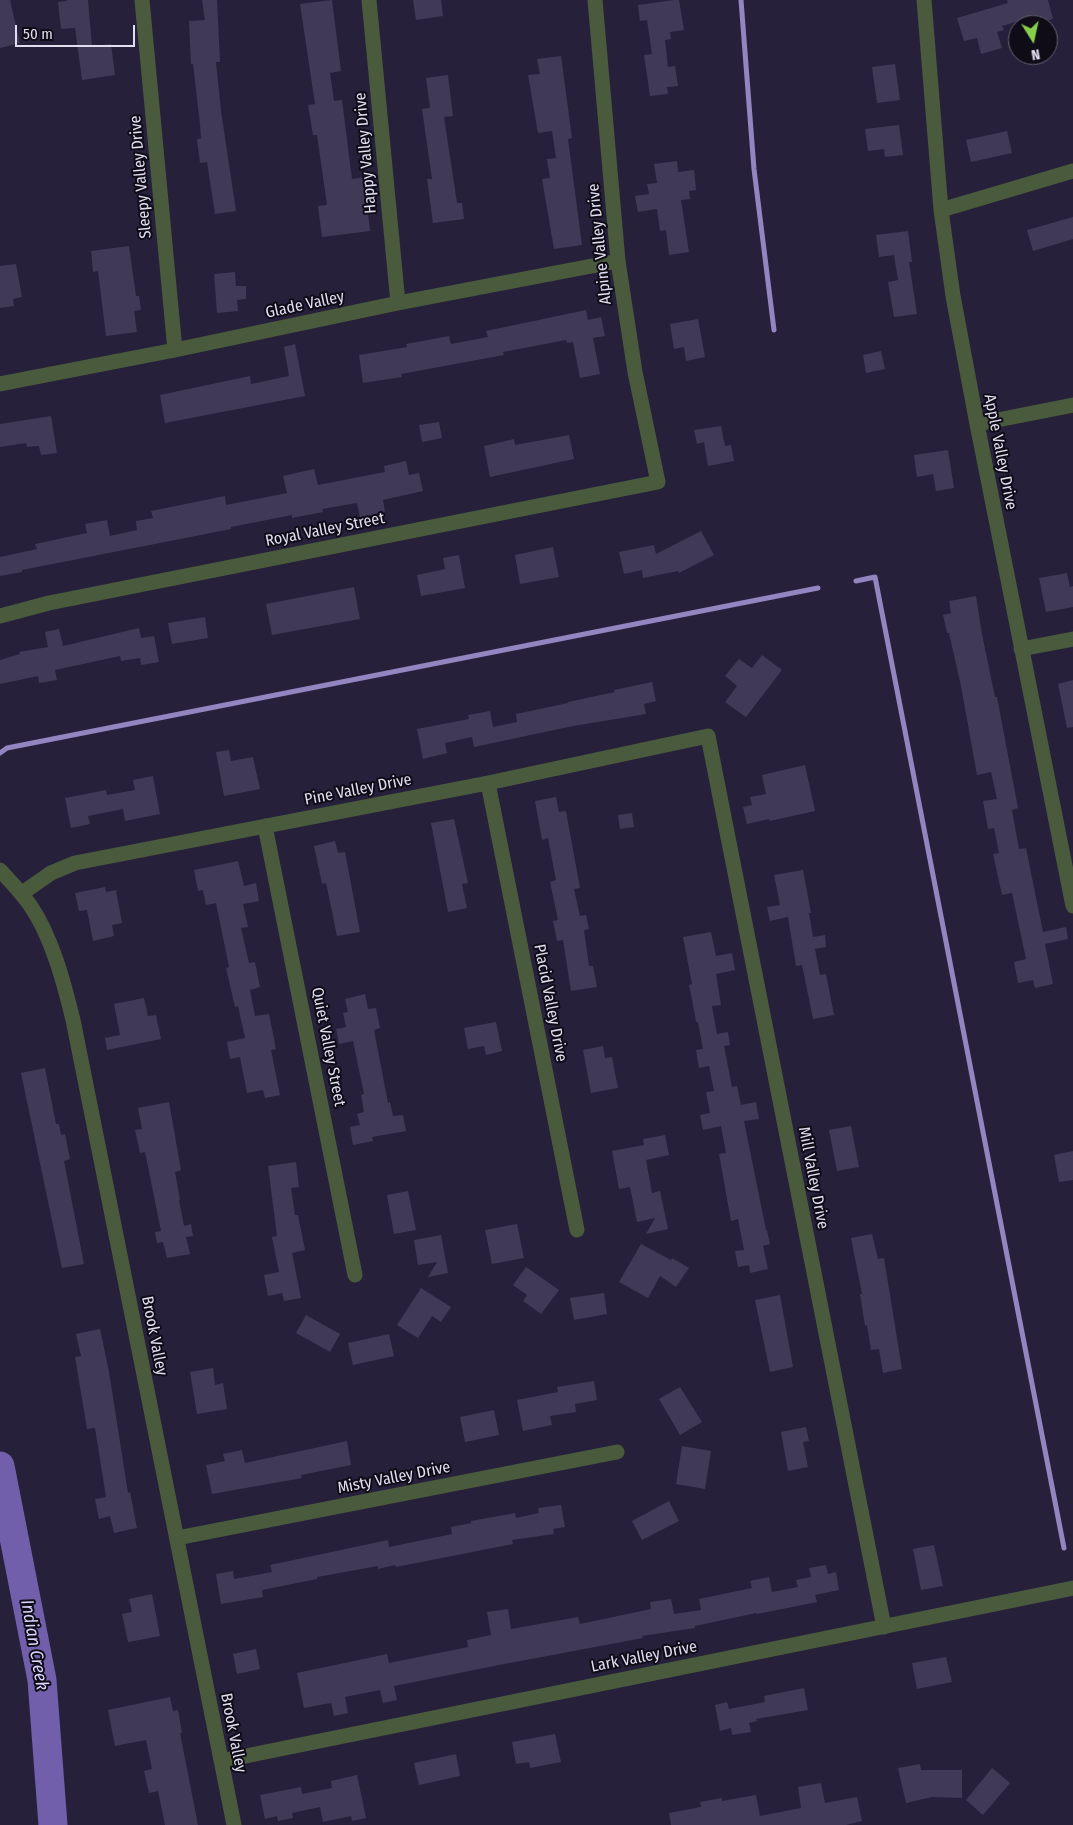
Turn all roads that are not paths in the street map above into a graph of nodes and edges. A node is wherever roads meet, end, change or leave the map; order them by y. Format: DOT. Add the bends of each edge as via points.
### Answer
graph roads {
  1 [pos="142,0"];
  2 [pos="369,0"];
  3 [pos="595,0"];
  4 [pos="924,0"];
  5 [pos="1073,172"];
  6 [pos="941,210"];
  7 [pos="618,260"];
  8 [pos="398,303"];
  9 [pos="175,350"];
  10 [pos="0,384"];
  11 [pos="1073,405"];
  12 [pos="977,424"];
  13 [pos="658,482"];
  14 [pos="0,616"];
  15 [pos="1073,640"];
  16 [pos="1021,649"];
  17 [pos="708,736"];
  18 [pos="488,783"];
  19 [pos="265,826"];
  20 [pos="0,870"];
  21 [pos="1070,876"];
  22 [pos="21,894"];
  23 [pos="1073,906"];
  24 [pos="578,1230"];
  25 [pos="356,1275"];
  26 [pos="617,1452"];
  27 [pos="177,1538"];
  28 [pos="1073,1588"];
  29 [pos="884,1627"];
  30 [pos="221,1761"];
  31 [pos="234,1825"];
  1 -- 9 [label="street, Sleepy Valley Drive"];
  2 -- 8 [label="street, Happy Valley Drive"];
  3 -- 7 [label="street, Alpine Valley Drive"];
  4 -- 6 [label="street, Apple Valley Drive"];
  5 -- 6 [label="street"];
  6 -- 12 [label="street, Apple Valley Drive"];
  7 -- 8 [label="street, Glade Valley"];
  7 -- 13 [label="street, Alpine Valley Drive" via="635,372"];
  8 -- 9 [label="street, Glade Valley"];
  9 -- 10 [label="street, Glade Valley"];
  11 -- 12 [label="street"];
  12 -- 16 [label="street, Apple Valley Drive"];
  13 -- 14 [label="street, Royal Valley Street" via="49,603"];
  15 -- 16 [label="street"];
  16 -- 21 [label="street, Apple Valley Drive"];
  17 -- 18 [label="street, Pine Valley Drive"];
  17 -- 29 [label="street, Mill Valley Drive"];
  18 -- 19 [label="street, Pine Valley Drive"];
  18 -- 24 [label="street, Placid Valley Drive"];
  19 -- 22 [label="street, Pine Valley Drive" via="75,864 51,873"];
  19 -- 25 [label="street, Quiet Valley Street"];
  20 -- 22 [label="street, Brook Valley"];
  21 -- 23 [label="street, Apple Valley Drive"];
  22 -- 27 [label="street, Brook Valley" via="40,922 65,988 73,1020"];
  26 -- 27 [label="street, Misty Valley Drive"];
  27 -- 30 [label="street, Brook Valley"];
  28 -- 29 [label="street, Lark Valley Drive"];
  29 -- 30 [label="street, Lark Valley Drive"];
  30 -- 31 [label="street, Brook Valley"];
}
